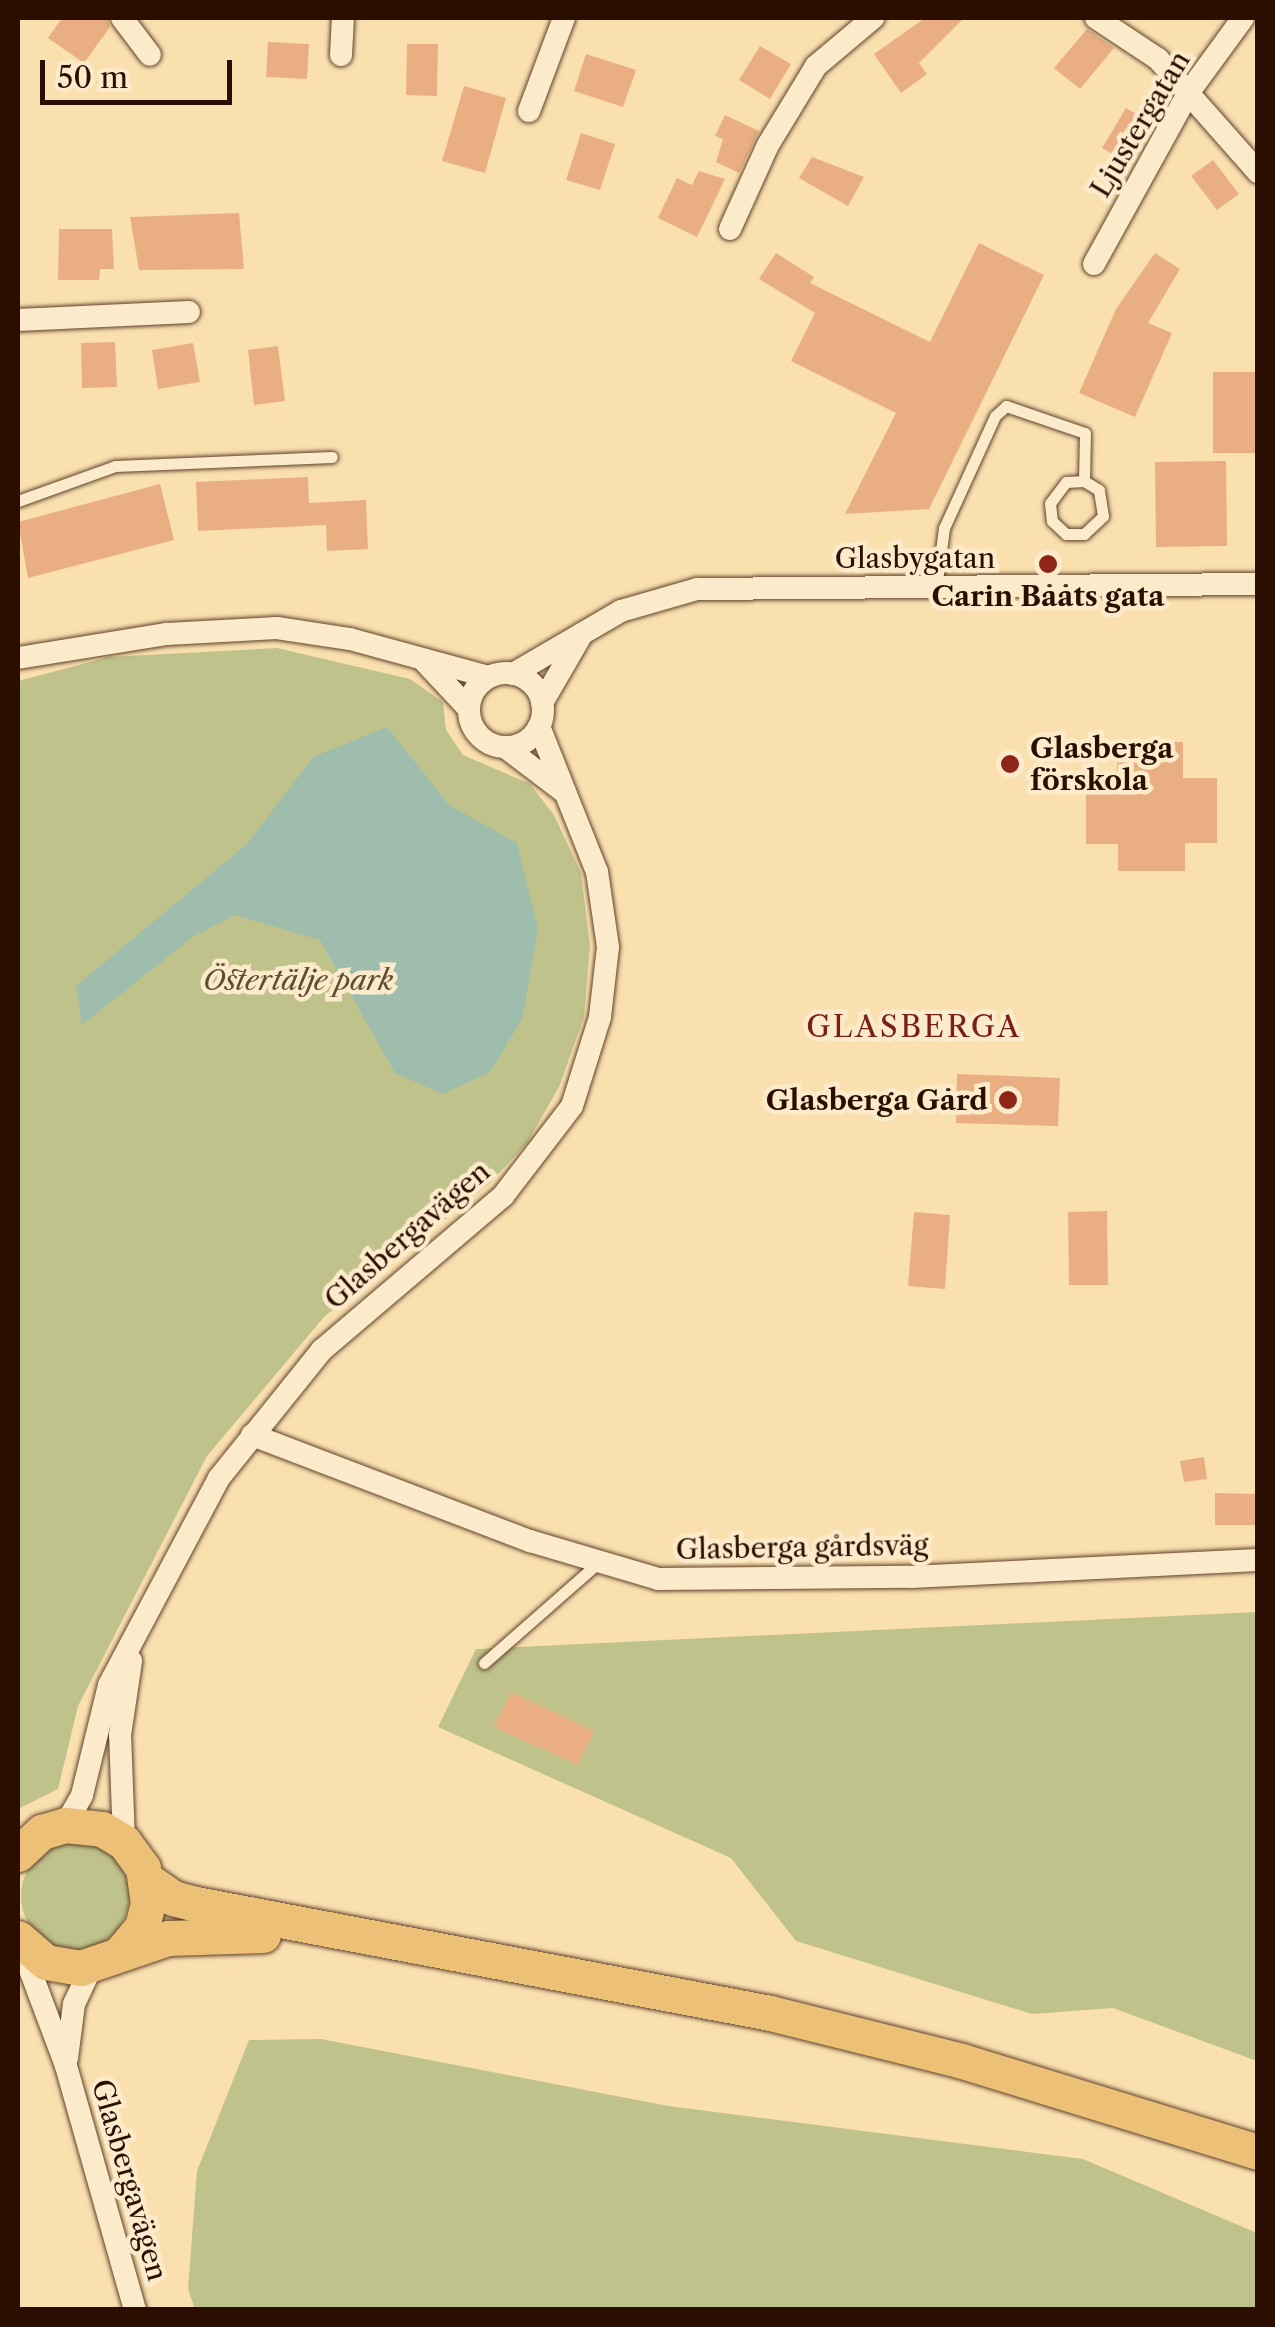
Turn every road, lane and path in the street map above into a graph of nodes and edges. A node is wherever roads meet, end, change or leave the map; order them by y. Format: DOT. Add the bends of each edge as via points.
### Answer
graph roads {
  1 [pos="122,18"];
  2 [pos="343,18"];
  3 [pos="564,18"];
  4 [pos="873,18"];
  5 [pos="1096,18"];
  6 [pos="1243,18"];
  7 [pos="150,55"];
  8 [pos="341,55"];
  9 [pos="1189,92"];
  10 [pos="529,111"];
  11 [pos="1258,172"];
  12 [pos="730,229"];
  13 [pos="1094,264"];
  14 [pos="190,312"];
  15 [pos="18,320"];
  16 [pos="332,457"];
  17 [pos="1084,481"];
  18 [pos="18,502"];
  19 [pos="1258,584"];
  20 [pos="936,588"];
  21 [pos="582,634"];
  22 [pos="18,658"];
  23 [pos="425,662"];
  24 [pos="514,674"];
  25 [pos="489,677"];
  26 [pos="469,709"];
  27 [pos="540,715"];
  28 [pos="505,747"];
  29 [pos="564,792"];
  30 [pos="252,1435"];
  31 [pos="1258,1560"];
  32 [pos="598,1563"];
  33 [pos="138,1628"];
  34 [pos="484,1664"];
  35 [pos="65,1824"];
  36 [pos="124,1842"];
  37 [pos="22,1845"];
  38 [pos="146,1879"];
  39 [pos="18,1939"];
  40 [pos="414,1944"];
  41 [pos="105,1960"];
  42 [pos="66,2066"];
  43 [pos="1258,2152"];
  44 [pos="135,2310"];
  1 -- 7 [label="street"];
  2 -- 8 [label="street"];
  3 -- 10 [label="street"];
  4 -- 12 [label="street" via="816,66 768,145"];
  5 -- 9 [label="street" via="1158,59"];
  6 -- 9 [label="street, Ljustergatan"];
  9 -- 11 [label="street"];
  9 -- 13 [label="street, Ljustergatan"];
  14 -- 15 [label="street"];
  16 -- 18 [label="lane" via="115,466"];
  17 -- 17 [label="lane" via="1099,490 1103,516 1092,530 1066,534 1049,512 1052,494 1066,482"];
  17 -- 20 [label="lane" via="1086,434 1006,406 995,416 944,528"];
  19 -- 20 [label="street, Glasbygatan"];
  20 -- 21 [label="street, Glasbygatan" via="697,589 621,611"];
  21 -- 24 [label="street, Glasbygatan"];
  21 -- 27 [label="street"];
  22 -- 23 [label="street" via="167,634 276,628 350,638"];
  23 -- 25 [label="street"];
  23 -- 26 [label="street"];
  24 -- 25 [label="street"];
  24 -- 27 [label="street" via="532,684"];
  25 -- 26 [label="street" via="474,690"];
  26 -- 28 [label="street" via="484,740"];
  27 -- 28 [label="street" via="525,741"];
  27 -- 29 [label="street, Glasbergavägen"];
  28 -- 29 [label="street"];
  29 -- 30 [label="street, Glasbergavägen" via="597,872 608,947 600,1017 572,1106 503,1196 322,1350"];
  30 -- 32 [label="street, Glasberga gårdsväg"];
  30 -- 33 [label="street, Glasbergavägen" via="191,1525"];
  31 -- 32 [label="street, Glasberga gårdsväg" via="911,1577 678,1579"];
  32 -- 34 [label="lane"];
  33 -- 35 [label="street, Glasbergavägen" via="110,1685 82,1794"];
  33 -- 36 [label="street, Glasbergavägen" via="120,1736"];
  35 -- 36 [label="main road" via="102,1829"];
  35 -- 37 [label="main road"];
  36 -- 38 [label="main road"];
  38 -- 40 [label="main road" via="196,1904"];
  38 -- 41 [label="main road" via="142,1926"];
  39 -- 41 [label="main road" via="57,1966"];
  39 -- 42 [label="street, Glasbergavägen"];
  40 -- 41 [label="main road" via="224,1933 168,1938"];
  40 -- 43 [label="main road" via="614,1980 885,2042"];
  41 -- 42 [label="street, Glasbergavägen" via="74,2004"];
  42 -- 44 [label="street, Glasbergavägen"];
}
